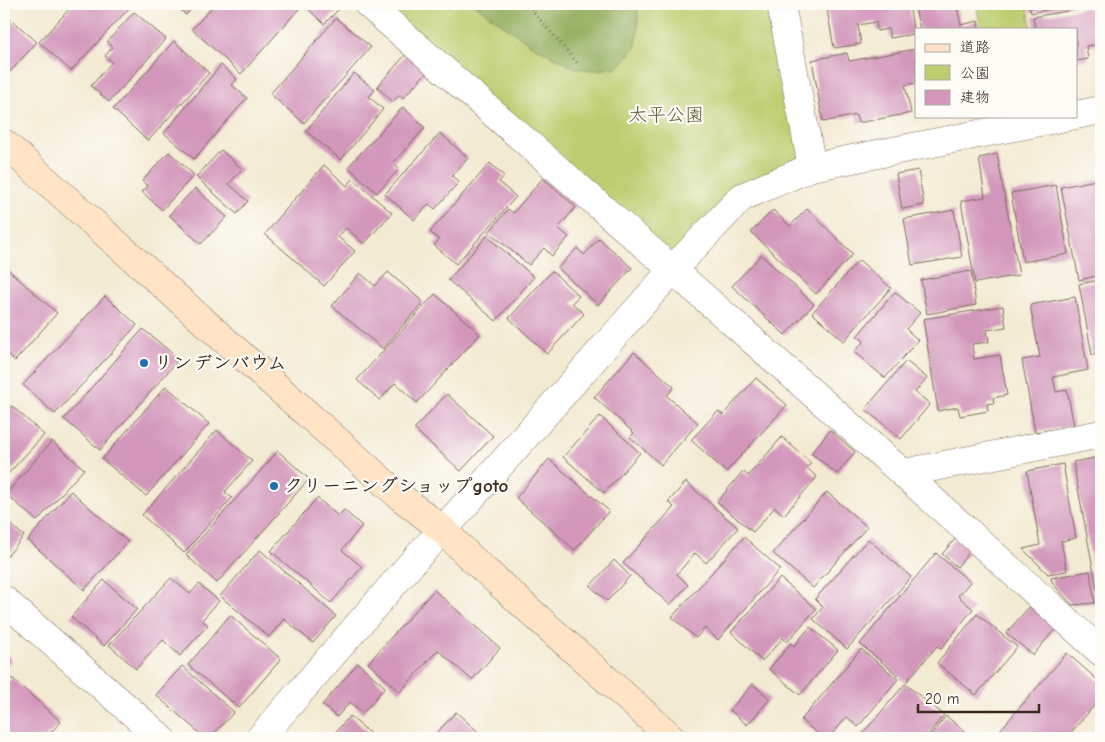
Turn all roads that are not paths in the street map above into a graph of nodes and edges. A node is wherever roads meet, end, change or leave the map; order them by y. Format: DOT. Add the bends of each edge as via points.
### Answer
graph roads {
  1 [pos="368,4"];
  2 [pos="781,4"];
  3 [pos="1101,110"];
  4 [pos="1078,115"];
  5 [pos="1060,118"];
  6 [pos="4,143"];
  7 [pos="812,167"];
  8 [pos="673,269"];
  9 [pos="1101,434"];
  10 [pos="904,473"];
  11 [pos="443,530"];
  12 [pos="4,600"];
  13 [pos="1101,652"];
  14 [pos="161,738"];
  15 [pos="260,738"];
  16 [pos="672,738"];
  1 -- 8 [label="street"];
  2 -- 7 [label="street"];
  3 -- 4 [label="street"];
  5 -- 7 [label="street"];
  6 -- 11 [label="street" via="398,495"];
  7 -- 8 [label="street" via="742,197"];
  8 -- 10 [label="street"];
  8 -- 11 [label="street"];
  9 -- 10 [label="street"];
  10 -- 13 [label="street"];
  11 -- 15 [label="street"];
  11 -- 16 [label="street"];
  12 -- 14 [label="street"];
}
